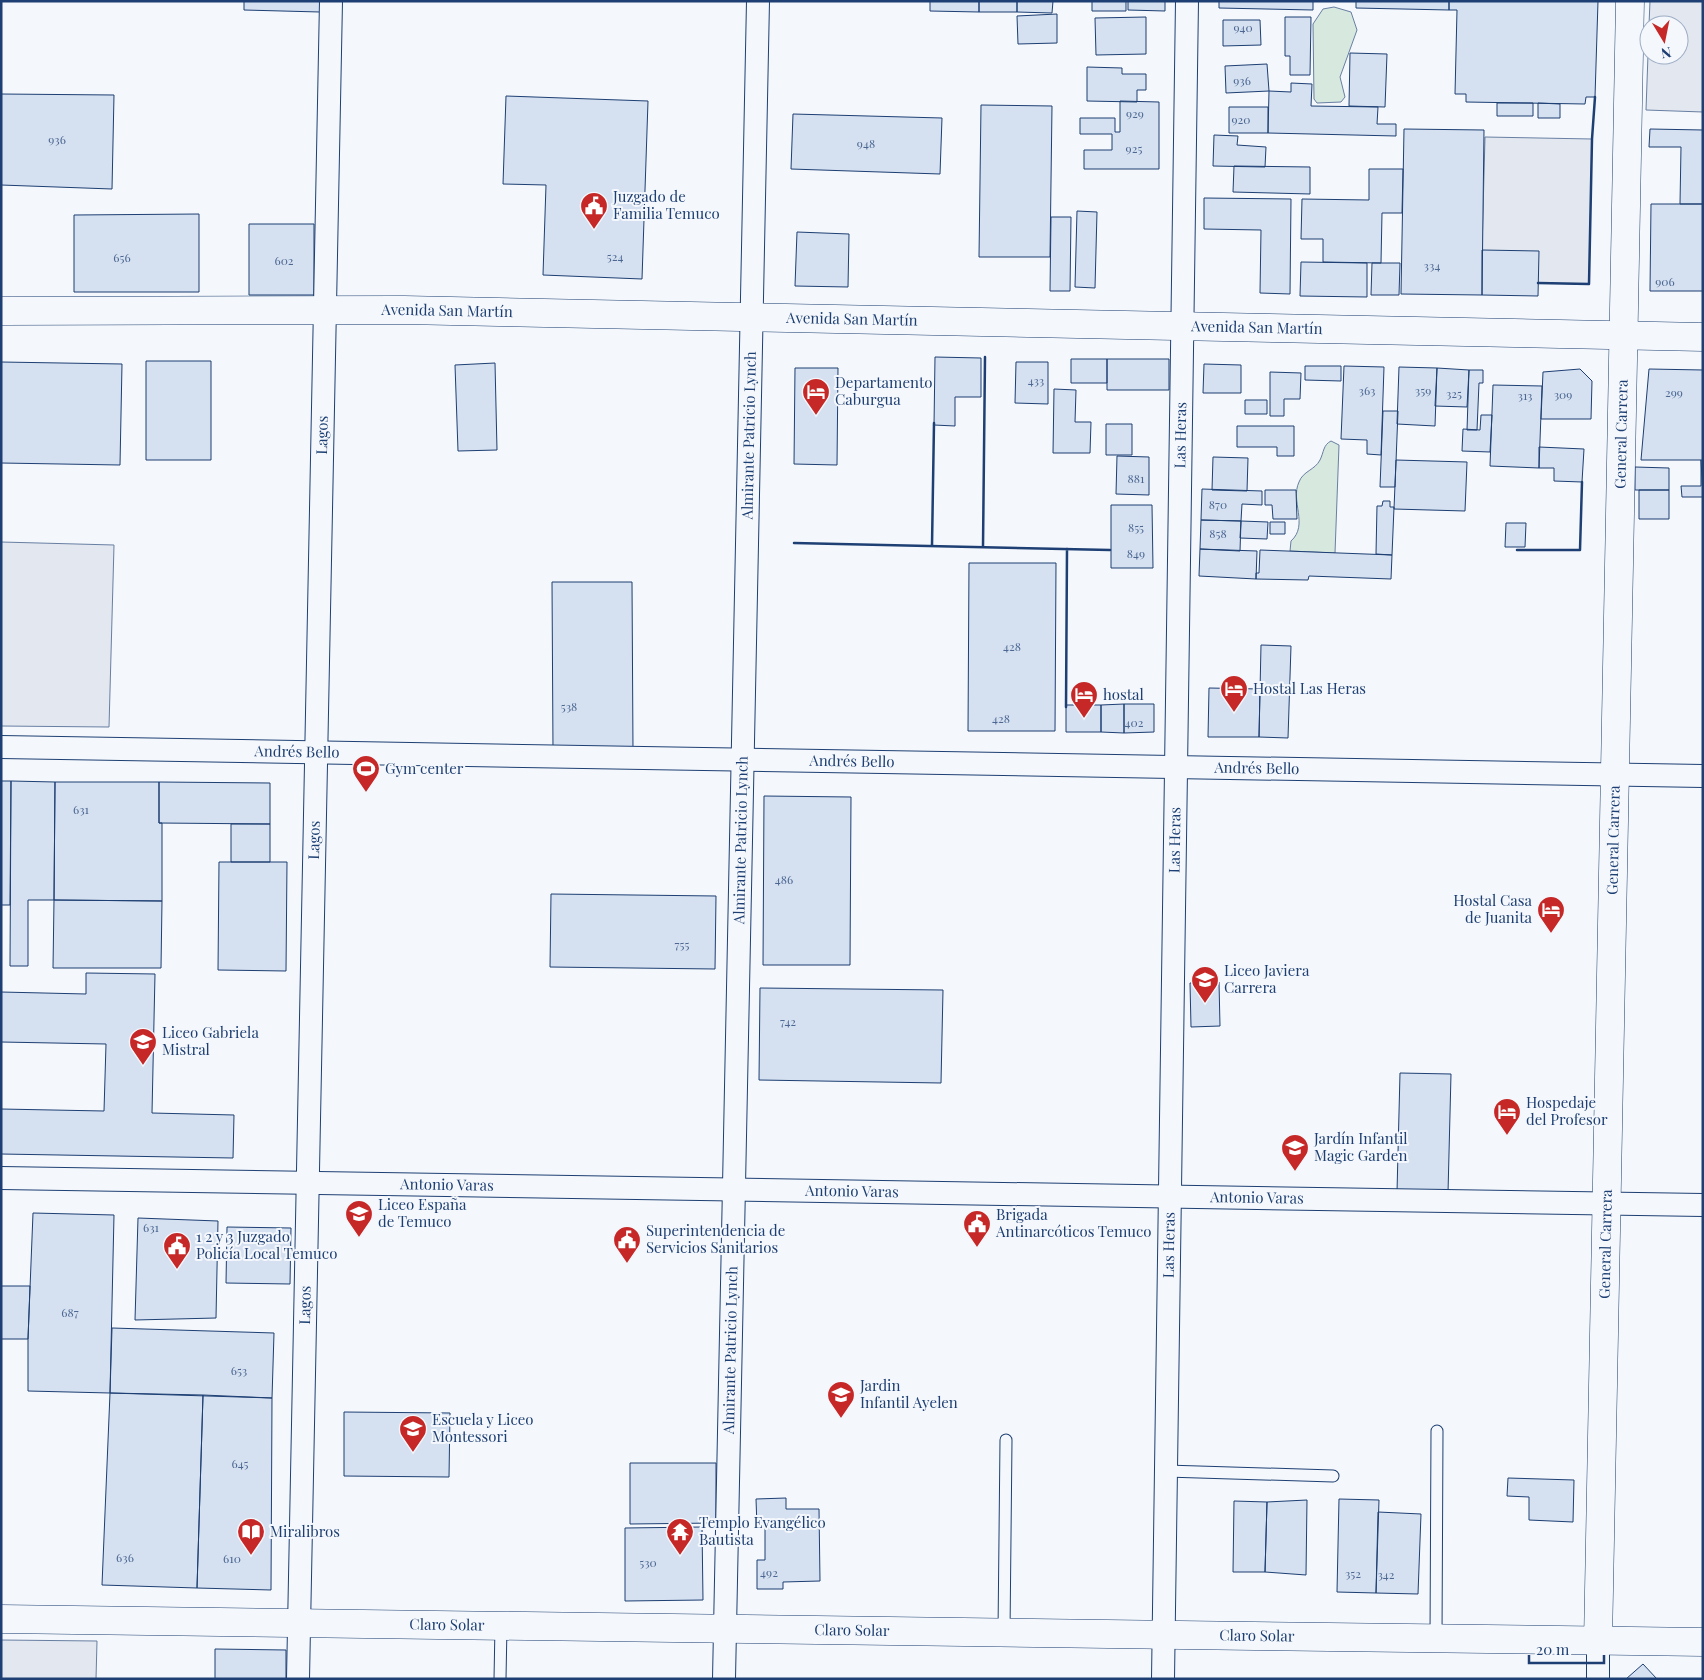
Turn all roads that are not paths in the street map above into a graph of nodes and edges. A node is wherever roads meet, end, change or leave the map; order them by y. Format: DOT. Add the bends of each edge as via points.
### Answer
graph roads {
  1 [pos="331,1"];
  2 [pos="758,1"];
  3 [pos="1187,1"];
  4 [pos="1630,1"];
  5 [pos="325,310"];
  6 [pos="1,311"];
  7 [pos="751,317"];
  8 [pos="1183,326"];
  9 [pos="1624,335"];
  10 [pos="1703,337"];
  11 [pos="1,747"];
  12 [pos="316,752"];
  13 [pos="742,760"];
  14 [pos="1177,767"];
  15 [pos="1615,774"];
  16 [pos="1703,776"];
  17 [pos="1,1178"];
  18 [pos="308,1183"];
  19 [pos="734,1190"];
  20 [pos="1171,1197"];
  21 [pos="1605,1204"];
  22 [pos="1703,1205"];
  23 [pos="1437,1431"];
  24 [pos="1006,1440"];
  25 [pos="1166,1471"];
  26 [pos="1333,1476"];
  27 [pos="1,1619"];
  28 [pos="300,1623"];
  29 [pos="500,1626"];
  30 [pos="725,1629"];
  31 [pos="1004,1633"];
  32 [pos="1164,1636"];
  33 [pos="1436,1639"];
  34 [pos="1598,1642"];
  35 [pos="1703,1642"];
  36 [pos="298,1679"];
  37 [pos="500,1679"];
  38 [pos="724,1679"];
  39 [pos="1164,1679"];
  40 [pos="1598,1679"];
  1 -- 5 [label="street, Lagos"];
  2 -- 7 [label="street, Almirante Patricio Lynch"];
  3 -- 8 [label="street, Las Heras"];
  4 -- 9 [label="street, General Carrera"];
  5 -- 6 [label="street, Avenida San Martín"];
  5 -- 7 [label="street, Avenida San Martín"];
  5 -- 12 [label="street, Lagos"];
  7 -- 8 [label="street, Avenida San Martín"];
  7 -- 13 [label="street, Almirante Patricio Lynch"];
  8 -- 9 [label="street, Avenida San Martín"];
  8 -- 14 [label="street, Las Heras"];
  9 -- 10 [label="street, Avenida San Martín"];
  9 -- 15 [label="street, General Carrera"];
  11 -- 12 [label="street, Andrés Bello"];
  12 -- 13 [label="street, Andrés Bello"];
  12 -- 18 [label="street, Lagos"];
  13 -- 14 [label="street, Andrés Bello"];
  13 -- 19 [label="street, Almirante Patricio Lynch"];
  14 -- 15 [label="street, Andrés Bello"];
  14 -- 20 [label="street, Las Heras"];
  15 -- 16 [label="street, Andrés Bello"];
  15 -- 21 [label="street, General Carrera"];
  17 -- 18 [label="street, Antonio Varas"];
  18 -- 19 [label="street, Antonio Varas"];
  18 -- 28 [label="street, Lagos"];
  19 -- 20 [label="street, Antonio Varas"];
  19 -- 30 [label="street, Almirante Patricio Lynch"];
  20 -- 21 [label="street, Antonio Varas"];
  20 -- 25 [label="street, Las Heras"];
  21 -- 22 [label="street, Antonio Varas"];
  21 -- 34 [label="street, General Carrera"];
  23 -- 33 [label="lane"];
  24 -- 31 [label="lane"];
  25 -- 26 [label="lane"];
  25 -- 32 [label="street, Las Heras"];
  27 -- 28 [label="street, Claro Solar"];
  28 -- 29 [label="street, Claro Solar"];
  28 -- 36 [label="street, Lagos"];
  29 -- 30 [label="street, Claro Solar"];
  29 -- 37 [label="lane"];
  30 -- 31 [label="street, Claro Solar"];
  30 -- 38 [label="street, Almirante Patricio Lynch"];
  31 -- 32 [label="street, Claro Solar"];
  32 -- 33 [label="street, Claro Solar"];
  32 -- 39 [label="street, Las Heras"];
  33 -- 34 [label="street, Claro Solar"];
  34 -- 35 [label="street, Claro Solar"];
  34 -- 40 [label="street, General Carrera"];
}
